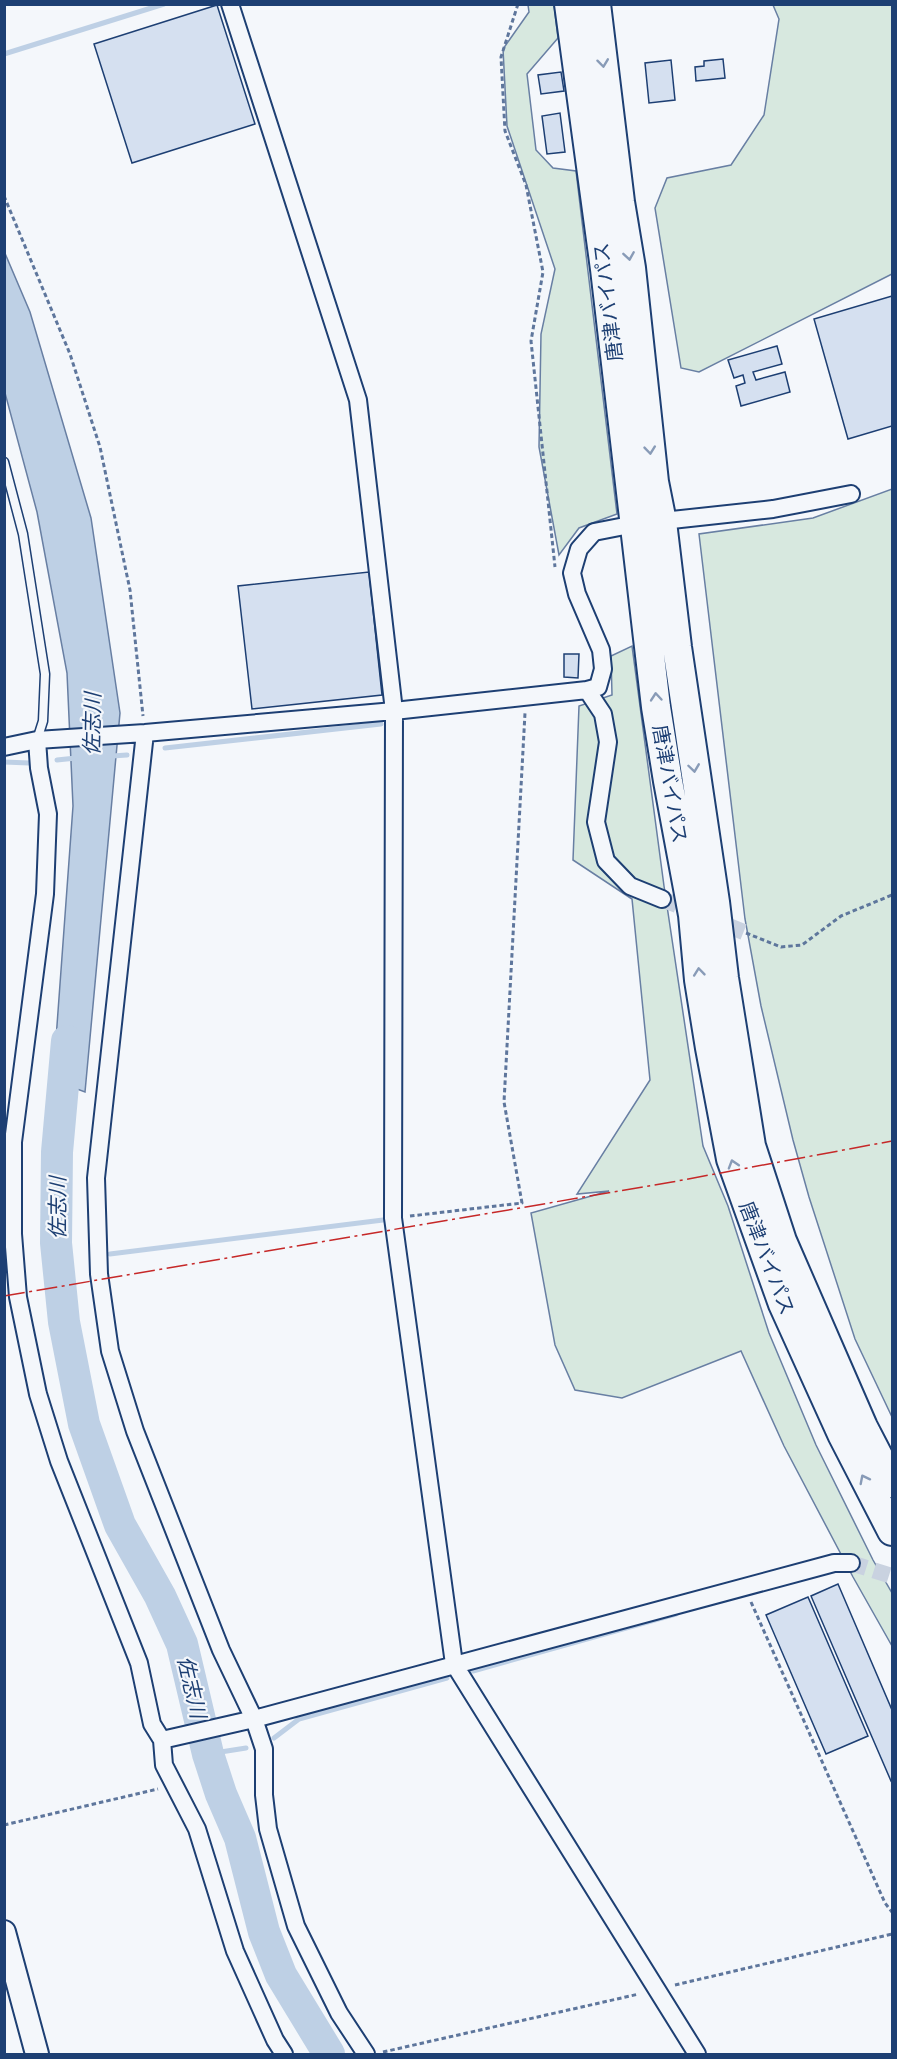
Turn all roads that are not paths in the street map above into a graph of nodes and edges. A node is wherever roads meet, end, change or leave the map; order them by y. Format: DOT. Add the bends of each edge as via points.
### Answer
graph roads {
  1 [pos="230,4"];
  2 [pos="569,4"];
  3 [pos="597,4"];
  4 [pos="4,462"];
  5 [pos="851,494"];
  6 [pos="649,523"];
  7 [pos="587,690"];
  8 [pos="394,711"];
  9 [pos="145,733"];
  10 [pos="37,740"];
  11 [pos="4,747"];
  12 [pos="662,899"];
  13 [pos="892,1484"];
  14 [pos="892,1531"];
  15 [pos="851,1563"];
  16 [pos="454,1664"];
  17 [pos="248,1720"];
  18 [pos="165,1740"];
  19 [pos="4,1932"];
  20 [pos="373,2054"];
  21 [pos="38,2055"];
  22 [pos="284,2055"];
  23 [pos="697,2055"];
  1 -- 8 [label="street" via="358,400"];
  2 -- 6 [label="highway, 唐津バイパス" via="600,235"];
  3 -- 6 [label="highway, 唐津バイパス, one-way" via="654,482"];
  4 -- 10 [label="lane" via="23,534 45,674 43,721"];
  5 -- 6 [label="street" via="773,509"];
  6 -- 7 [label="street" via="594,532 579,549 572,573 601,650 603,669 598,687"];
  6 -- 13 [label="highway, 唐津バイパス, one-way" via="677,647 751,1146 782,1242"];
  14 -- 6 [label="highway, 唐津バイパス, one-way" via="842,1434 783,1304 731,1159 656,707"];
  7 -- 8 [label="street"];
  7 -- 12 [label="street" via="603,714 608,742 596,822 606,861 630,885"];
  8 -- 9 [label="street"];
  8 -- 16 [label="street" via="393,1218"];
  9 -- 10 [label="street"];
  9 -- 17 [label="street" via="96,1178 99,1274 110,1351 135,1431"];
  10 -- 11 [label="street"];
  10 -- 18 [label="street" via="48,814 45,894 14,1142 13,1234 18,1297 38,1394 58,1461 139,1662 152,1724"];
  15 -- 16 [label="street" via="834,1563"];
  16 -- 17 [label="street"];
  16 -- 23 [label="street"];
  17 -- 18 [label="street"];
  17 -- 20 [label="street" via="264,1749 268,1829 296,1926 339,2013"];
  18 -- 22 [label="street" via="164,1765 197,1829 235,1951"];
  19 -- 21 [label="street"];
}
